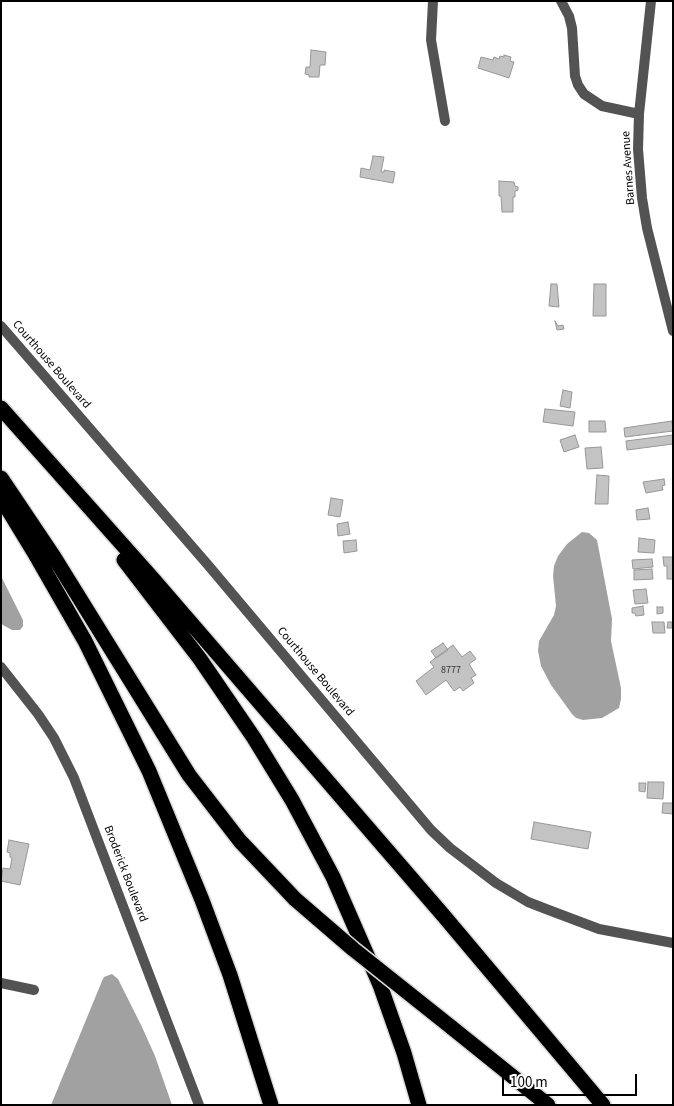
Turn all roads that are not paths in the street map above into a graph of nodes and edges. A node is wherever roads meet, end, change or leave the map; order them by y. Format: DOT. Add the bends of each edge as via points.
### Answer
graph roads {
  1 [pos="433,1"];
  2 [pos="561,1"];
  3 [pos="651,1"];
  4 [pos="639,114"];
  5 [pos="445,121"];
  6 [pos="1,326"];
  7 [pos="673,331"];
  8 [pos="1,408"];
  9 [pos="30,441"];
  10 [pos="1,478"];
  11 [pos="1,498"];
  12 [pos="1,667"];
  13 [pos="673,943"];
  14 [pos="1,984"];
  15 [pos="34,990"];
  16 [pos="199,1105"];
  17 [pos="271,1105"];
  18 [pos="419,1105"];
  19 [pos="548,1105"];
  20 [pos="603,1105"];
  1 -- 5 [label="street" via="431,40"];
  2 -- 4 [label="street" via="572,28 575,76 584,94 602,106"];
  3 -- 4 [label="street, Barnes Avenue"];
  4 -- 7 [label="street, Barnes Avenue" via="642,198"];
  6 -- 13 [label="street, Courthouse Boulevard" via="431,830 450,848 528,902 599,929"];
  8 -- 9 [label="highway"];
  9 -- 18 [label="highway" via="200,659 284,786 333,877 363,944 394,1024"];
  9 -- 20 [label="highway" via="443,915"];
  10 -- 19 [label="highway, bridge" via="54,557 189,775 240,842 295,899 346,943"];
  11 -- 17 [label="highway" via="85,642 149,771 230,975"];
  12 -- 16 [label="street, Broderick Boulevard" via="54,738 74,778"];
  14 -- 15 [label="street"];
}
